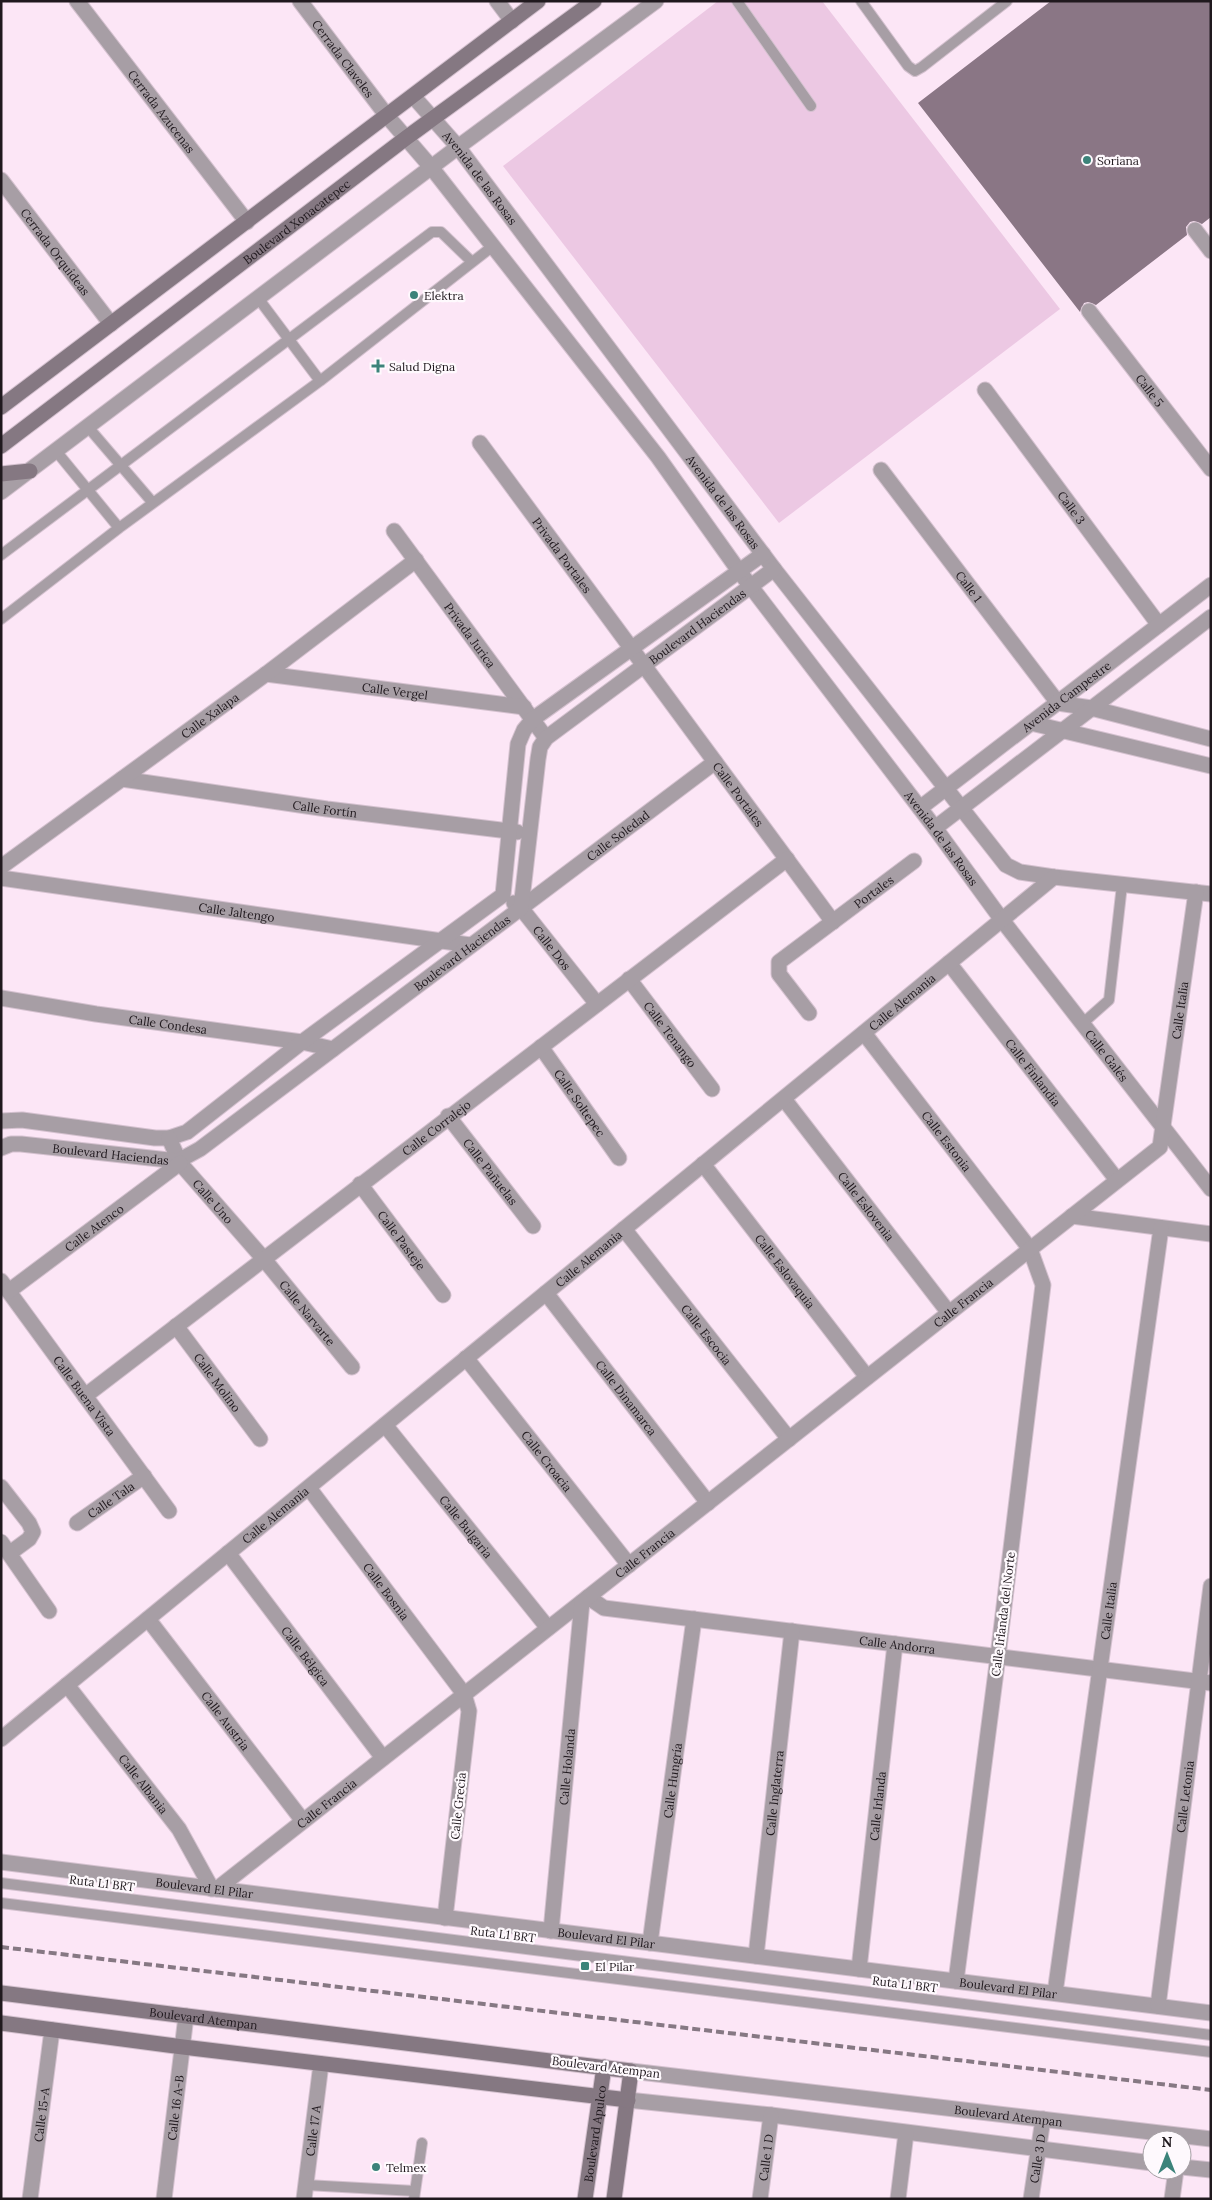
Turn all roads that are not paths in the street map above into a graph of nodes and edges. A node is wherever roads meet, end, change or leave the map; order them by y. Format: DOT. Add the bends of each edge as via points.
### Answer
graph roads {
  1 [pos="77,1"];
  2 [pos="300,1"];
  3 [pos="497,1"];
  4 [pos="538,1"];
  5 [pos="594,1"];
  6 [pos="656,1"];
  7 [pos="861,1"];
  8 [pos="1007,1"];
  9 [pos="740,2"];
  10 [pos="512,21"];
  11 [pos="413,96"];
  12 [pos="811,106"];
  13 [pos="387,116"];
  14 [pos="434,118"];
  15 [pos="406,138"];
  16 [pos="458,147"];
  17 [pos="431,167"];
  18 [pos="1,180"];
  19 [pos="247,222"];
  20 [pos="1195,230"];
  21 [pos="493,246"];
  22 [pos="1211,251"];
  23 [pos="472,262"];
  24 [pos="258,298"];
  25 [pos="1089,311"];
  26 [pos="111,324"];
  27 [pos="288,338"];
  28 [pos="320,381"];
  29 [pos="985,390"];
  30 [pos="1,407"];
  31 [pos="88,427"];
  32 [pos="480,443"];
  33 [pos="1,446"];
  34 [pos="56,451"];
  35 [pos="120,466"];
  36 [pos="1211,469"];
  37 [pos="881,470"];
  38 [pos="30,471"];
  39 [pos="1,474"];
  40 [pos="88,490"];
  41 [pos="1,492"];
  42 [pos="153,503"];
  43 [pos="119,528"];
  44 [pos="394,531"];
  45 [pos="763,554"];
  46 [pos="1,555"];
  47 [pos="416,560"];
  48 [pos="774,569"];
  49 [pos="740,571"];
  50 [pos="1211,585"];
  51 [pos="752,586"];
  52 [pos="1211,617"];
  53 [pos="1,619"];
  54 [pos="1159,625"];
  55 [pos="632,649"];
  56 [pos="644,666"];
  57 [pos="266,674"];
  58 [pos="1058,703"];
  59 [pos="1092,708"];
  60 [pos="528,713"];
  61 [pos="1031,723"];
  62 [pos="1171,729"];
  63 [pos="1064,730"];
  64 [pos="546,738"];
  65 [pos="1211,739"];
  66 [pos="1163,755"];
  67 [pos="715,762"];
  68 [pos="1211,766"];
  69 [pos="122,779"];
  70 [pos="946,788"];
  71 [pos="920,808"];
  72 [pos="961,808"];
  73 [pos="935,828"];
  74 [pos="509,831"];
  75 [pos="528,834"];
  76 [pos="787,859"];
  77 [pos="914,860"];
  78 [pos="1,867"];
  79 [pos="1054,877"];
  80 [pos="1,878"];
  81 [pos="1122,884"];
  82 [pos="1203,893"];
  83 [pos="502,895"];
  84 [pos="521,908"];
  85 [pos="1002,920"];
  86 [pos="833,922"];
  87 [pos="439,940"];
  88 [pos="470,945"];
  89 [pos="949,963"];
  90 [pos="629,979"];
  91 [pos="1,998"];
  92 [pos="596,1004"];
  93 [pos="810,1013"];
  94 [pos="1083,1023"];
  95 [pos="864,1033"];
  96 [pos="302,1042"];
  97 [pos="541,1047"];
  98 [pos="333,1049"];
  99 [pos="712,1089"];
  100 [pos="784,1099"];
  101 [pos="448,1116"];
  102 [pos="1,1121"];
  103 [pos="1162,1129"];
  104 [pos="169,1138"];
  105 [pos="1,1148"];
  106 [pos="619,1158"];
  107 [pos="179,1162"];
  108 [pos="703,1164"];
  109 [pos="1117,1180"];
  110 [pos="360,1184"];
  111 [pos="1211,1189"];
  112 [pos="1072,1216"];
  113 [pos="533,1226"];
  114 [pos="1160,1228"];
  115 [pos="624,1229"];
  116 [pos="1211,1234"];
  117 [pos="1030,1249"];
  118 [pos="264,1258"];
  119 [pos="5,1286"];
  120 [pos="546,1293"];
  121 [pos="443,1296"];
  122 [pos="949,1313"];
  123 [pos="176,1326"];
  124 [pos="466,1358"];
  125 [pos="352,1367"];
  126 [pos="867,1377"];
  127 [pos="85,1396"];
  128 [pos="385,1425"];
  129 [pos="789,1438"];
  130 [pos="260,1439"];
  131 [pos="144,1476"];
  132 [pos="1,1487"];
  133 [pos="308,1488"];
  134 [pos="708,1503"];
  135 [pos="169,1510"];
  136 [pos="77,1522"];
  137 [pos="6,1547"];
  138 [pos="228,1554"];
  139 [pos="629,1564"];
  140 [pos="1211,1586"];
  141 [pos="584,1599"];
  142 [pos="49,1611"];
  143 [pos="148,1619"];
  144 [pos="694,1619"];
  145 [pos="548,1628"];
  146 [pos="792,1631"];
  147 [pos="895,1644"];
  148 [pos="998,1656"];
  149 [pos="1100,1669"];
  150 [pos="1205,1682"];
  151 [pos="67,1685"];
  152 [pos="464,1694"];
  153 [pos="1,1739"];
  154 [pos="383,1758"];
  155 [pos="303,1821"];
  156 [pos="1,1862"];
  157 [pos="1,1883"];
  158 [pos="214,1889"];
  159 [pos="1,1903"];
  160 [pos="446,1918"];
  161 [pos="552,1931"];
  162 [pos="650,1943"];
  163 [pos="756,1956"];
  164 [pos="859,1969"];
  165 [pos="956,1981"];
  166 [pos="1,1993"];
  167 [pos="1055,1993"];
  168 [pos="1158,2006"];
  169 [pos="1211,2013"];
  170 [pos="186,2016"];
  171 [pos="1,2023"];
  172 [pos="52,2030"];
  173 [pos="1211,2035"];
  174 [pos="183,2048"];
  175 [pos="1211,2052"];
  176 [pos="321,2064"];
  177 [pos="604,2067"];
  178 [pos="631,2071"];
  179 [pos="600,2096"];
  180 [pos="628,2100"];
  181 [pos="771,2115"];
  182 [pos="1043,2118"];
  183 [pos="906,2133"];
  184 [pos="1211,2139"];
  185 [pos="422,2143"];
  186 [pos="1038,2148"];
  187 [pos="1142,2162"];
  188 [pos="1192,2168"];
  189 [pos="1211,2170"];
  190 [pos="1175,2180"];
  191 [pos="351,2187"];
  192 [pos="305,2192"];
  193 [pos="415,2195"];
  194 [pos="30,2199"];
  195 [pos="164,2199"];
  196 [pos="349,2199"];
  197 [pos="585,2199"];
  198 [pos="614,2199"];
  199 [pos="760,2199"];
  200 [pos="898,2199"];
  201 [pos="1031,2199"];
  202 [pos="1172,2199"];
  1 -- 19 [label="street, Cerrada Azucenas"];
  2 -- 13 [label="street, Cerrada Claveles"];
  3 -- 10 [label="street"];
  4 -- 10 [label="street"];
  5 -- 14 [label="street, Boulevard Xonacatepec"];
  6 -- 16 [label="street"];
  7 -- 8 [label="lane" via="915,71"];
  9 -- 12 [label="lane"];
  10 -- 11 [label="street"];
  11 -- 13 [label="street"];
  11 -- 14 [label="street, Avenida de las Rosas"];
  13 -- 15 [label="street, Avenida de las Rosas"];
  13 -- 19 [label="street"];
  14 -- 15 [label="street, Boulevard Xonacatepec"];
  14 -- 16 [label="street, Avenida de las Rosas"];
  15 -- 17 [label="street, Avenida de las Rosas"];
  15 -- 33 [label="street, Boulevard Xonacatepec"];
  16 -- 17 [label="street"];
  16 -- 45 [label="street, Avenida de las Rosas"];
  17 -- 21 [label="street, Avenida de las Rosas"];
  17 -- 24 [label="street"];
  18 -- 26 [label="street, Cerrada Orquídeas"];
  19 -- 26 [label="street"];
  20 -- 22 [label="street"];
  21 -- 23 [label="lane"];
  21 -- 49 [label="street, Avenida de las Rosas" via="658,457"];
  23 -- 27 [label="lane" via="441,232 432,232"];
  23 -- 28 [label="lane"];
  24 -- 27 [label="lane"];
  24 -- 31 [label="street"];
  25 -- 36 [label="street, Calle 5"];
  26 -- 30 [label="street"];
  27 -- 28 [label="lane"];
  27 -- 35 [label="lane"];
  28 -- 42 [label="lane"];
  29 -- 54 [label="street, Calle 3"];
  31 -- 34 [label="street"];
  31 -- 35 [label="lane"];
  32 -- 55 [label="street, Privada Portales"];
  34 -- 38 [label="street"];
  34 -- 40 [label="lane"];
  35 -- 40 [label="lane"];
  35 -- 42 [label="lane"];
  37 -- 58 [label="street, Calle 1"];
  38 -- 39 [label="street"];
  38 -- 41 [label="street"];
  40 -- 43 [label="lane"];
  40 -- 46 [label="lane"];
  42 -- 43 [label="lane"];
  43 -- 53 [label="lane"];
  44 -- 47 [label="street, Privada Jurica"];
  45 -- 48 [label="street, Avenida de las Rosas"];
  45 -- 49 [label="street, Boulevard Haciendas"];
  47 -- 57 [label="street, Calle Xalapa"];
  47 -- 60 [label="street, Privada Jurica"];
  48 -- 51 [label="street, Boulevard Haciendas"];
  48 -- 70 [label="street, Avenida de las Rosas"];
  49 -- 51 [label="street, Avenida de las Rosas"];
  49 -- 55 [label="street, Boulevard Haciendas"];
  50 -- 54 [label="street, Avenida Campestre"];
  51 -- 56 [label="street, Boulevard Haciendas"];
  51 -- 71 [label="street, Avenida de las Rosas"];
  52 -- 59 [label="street, Avenida Campestre"];
  54 -- 58 [label="street, Avenida Campestre"];
  55 -- 56 [label="street, Privada Portales"];
  55 -- 60 [label="street, Boulevard Haciendas"];
  56 -- 64 [label="street, Boulevard Haciendas"];
  56 -- 67 [label="street, Calle Portales"];
  57 -- 60 [label="street, Calle Vergel"];
  57 -- 69 [label="street, Calle Xalapa"];
  58 -- 59 [label="street"];
  58 -- 61 [label="street, Avenida Campestre"];
  59 -- 62 [label="street"];
  59 -- 63 [label="street, Avenida Campestre"];
  60 -- 64 [label="street, Privada Jurica"];
  60 -- 74 [label="street, Boulevard Haciendas" via="518,744"];
  61 -- 63 [label="street"];
  61 -- 70 [label="street, Avenida Campestre"];
  62 -- 65 [label="street"];
  62 -- 66 [label="street"];
  63 -- 66 [label="street"];
  63 -- 72 [label="street, Avenida Campestre"];
  64 -- 75 [label="street, Boulevard Haciendas" via="540,747"];
  66 -- 68 [label="street"];
  67 -- 76 [label="street, Calle Portales"];
  67 -- 84 [label="street, Calle Soledad"];
  69 -- 74 [label="street, Calle Fortín"];
  69 -- 78 [label="street, Calle Xalapa"];
  70 -- 71 [label="street, Avenida Campestre"];
  70 -- 72 [label="street, Avenida de las Rosas"];
  71 -- 73 [label="street, Avenida de las Rosas"];
  72 -- 73 [label="street, Avenida Campestre"];
  72 -- 79 [label="street, Avenida de las Rosas" via="1006,865 1020,872"];
  73 -- 85 [label="street, Avenida de las Rosas"];
  74 -- 75 [label="street, Calle Fortín"];
  74 -- 83 [label="street, Boulevard Haciendas"];
  75 -- 84 [label="street, Boulevard Haciendas"];
  76 -- 86 [label="street, Calle Portales"];
  76 -- 90 [label="street, Calle Corralejo"];
  77 -- 86 [label="street, Portales"];
  79 -- 81 [label="street"];
  79 -- 85 [label="street, Calle Alemania"];
  80 -- 87 [label="street, Calle Jaltengo"];
  81 -- 82 [label="street"];
  81 -- 94 [label="lane" via="1110,1000"];
  82 -- 103 [label="street, Calle Italia"];
  83 -- 84 [label="street, Calle Dos"];
  83 -- 87 [label="street, Boulevard Haciendas"];
  84 -- 88 [label="street, Boulevard Haciendas"];
  84 -- 92 [label="street, Calle Dos"];
  85 -- 89 [label="street, Calle Alemania"];
  85 -- 94 [label="street, Calle Galés"];
  86 -- 93 [label="street, Portales" via="779,962 778,974"];
  87 -- 88 [label="street, Calle Jaltengo"];
  87 -- 96 [label="street, Boulevard Haciendas"];
  88 -- 98 [label="street, Boulevard Haciendas"];
  89 -- 95 [label="street, Calle Alemania"];
  89 -- 109 [label="street, Calle Finlandia"];
  90 -- 92 [label="street, Calle Corralejo"];
  90 -- 99 [label="street, Calle Tenango"];
  91 -- 96 [label="street, Calle Condesa"];
  92 -- 97 [label="street, Calle Corralejo"];
  94 -- 103 [label="street, Calle Galés"];
  95 -- 100 [label="street, Calle Alemania"];
  95 -- 117 [label="street, Calle Estonia"];
  96 -- 98 [label="street, Calle Condesa"];
  96 -- 104 [label="street, Boulevard Haciendas" via="187,1132"];
  97 -- 101 [label="street, Calle Corralejo"];
  97 -- 106 [label="street, Calle Soltepec"];
  98 -- 107 [label="street, Boulevard Haciendas"];
  100 -- 108 [label="street, Calle Alemania"];
  100 -- 122 [label="street, Calle Eslovenia"];
  101 -- 110 [label="street, Calle Corralejo"];
  101 -- 113 [label="street, Calle Pañuelas"];
  102 -- 104 [label="street, Boulevard Haciendas" via="22,1120"];
  103 -- 109 [label="street, Calle Francia" via="1160,1147"];
  103 -- 111 [label="street, Calle Galés"];
  104 -- 107 [label="street, Calle Uno"];
  105 -- 107 [label="street, Boulevard Haciendas" via="21,1144"];
  107 -- 118 [label="street, Calle Uno"];
  107 -- 119 [label="street, Calle Atenco"];
  108 -- 115 [label="street, Calle Alemania"];
  108 -- 126 [label="street, Calle Eslovaquia"];
  109 -- 112 [label="street, Calle Francia"];
  110 -- 118 [label="street, Calle Corralejo"];
  110 -- 121 [label="street, Calle Pasteje"];
  112 -- 114 [label="street"];
  112 -- 117 [label="street, Calle Francia"];
  114 -- 116 [label="street"];
  114 -- 149 [label="street, Calle Italia"];
  115 -- 120 [label="street, Calle Alemania"];
  115 -- 129 [label="street, Calle Escocia"];
  117 -- 122 [label="street, Calle Francia"];
  117 -- 148 [label="street, Calle Irlanda del Norte" via="1042,1285"];
  118 -- 123 [label="street, Calle Corralejo"];
  118 -- 125 [label="street, Calle Narvarte"];
  119 -- 127 [label="street, Calle Buena Vista"];
  120 -- 124 [label="street, Calle Alemania"];
  120 -- 134 [label="street, Calle Dinamarca"];
  122 -- 126 [label="street, Calle Francia"];
  123 -- 127 [label="street, Calle Corralejo"];
  123 -- 130 [label="street, Calle Molino"];
  124 -- 128 [label="street, Calle Alemania"];
  124 -- 139 [label="street, Calle Croacia"];
  126 -- 129 [label="street, Calle Francia"];
  127 -- 131 [label="street, Calle Buena Vista"];
  128 -- 133 [label="street, Calle Alemania"];
  128 -- 145 [label="street, Calle Bulgaria"];
  129 -- 134 [label="street, Calle Francia"];
  131 -- 135 [label="street, Calle Buena Vista"];
  131 -- 136 [label="street, Calle Tala"];
  132 -- 137 [label="street" via="32,1528 31,1536"];
  133 -- 138 [label="street, Calle Alemania"];
  133 -- 152 [label="street, Calle Bosnia"];
  134 -- 139 [label="street, Calle Francia"];
  137 -- 142 [label="street"];
  138 -- 143 [label="street, Calle Alemania"];
  138 -- 154 [label="street, Calle Bélgica"];
  139 -- 141 [label="street, Calle Francia"];
  140 -- 150 [label="street, Calle Letonia"];
  141 -- 144 [label="street, Calle Andorra" via="604,1608"];
  141 -- 145 [label="street, Calle Francia"];
  141 -- 161 [label="street, Calle Holanda"];
  143 -- 151 [label="street, Calle Alemania"];
  143 -- 155 [label="street, Calle Austria"];
  144 -- 146 [label="street, Calle Andorra"];
  144 -- 162 [label="street, Calle Hungría"];
  145 -- 152 [label="street, Calle Francia"];
  146 -- 147 [label="street, Calle Andorra"];
  146 -- 163 [label="street, Calle Inglaterra"];
  147 -- 148 [label="street, Calle Andorra"];
  147 -- 164 [label="street, Calle Irlanda"];
  148 -- 149 [label="street, Calle Andorra"];
  148 -- 165 [label="street, Calle Irlanda del Norte"];
  149 -- 150 [label="street, Calle Andorra"];
  149 -- 167 [label="street, Calle Italia"];
  150 -- 168 [label="street, Calle Letonia"];
  151 -- 153 [label="street, Calle Alemania"];
  151 -- 158 [label="street, Calle Albania" via="179,1829"];
  152 -- 154 [label="street, Calle Francia"];
  152 -- 160 [label="street, Calle Grecia" via="469,1711"];
  154 -- 155 [label="street, Calle Francia"];
  155 -- 158 [label="street, Calle Francia"];
  156 -- 158 [label="street, Boulevard El Pilar"];
  157 -- 173 [label="lane, Ruta L1 BRT"];
  158 -- 160 [label="street, Boulevard El Pilar"];
  159 -- 175 [label="lane"];
  160 -- 161 [label="street, Boulevard El Pilar"];
  161 -- 162 [label="street, Boulevard El Pilar"];
  162 -- 163 [label="street, Boulevard El Pilar"];
  163 -- 164 [label="street, Boulevard El Pilar"];
  164 -- 165 [label="street, Boulevard El Pilar"];
  165 -- 167 [label="street, Boulevard El Pilar"];
  166 -- 170 [label="street, Boulevard Atempan"];
  167 -- 168 [label="street, Boulevard El Pilar"];
  168 -- 169 [label="street, Boulevard El Pilar"];
  170 -- 174 [label="street, Calle 16 A-B"];
  170 -- 177 [label="street, Boulevard Atempan"];
  171 -- 172 [label="street"];
  172 -- 174 [label="street"];
  172 -- 194 [label="street, Calle 15-A"];
  174 -- 176 [label="street"];
  174 -- 195 [label="street, Calle 16 A-B"];
  176 -- 179 [label="street"];
  176 -- 192 [label="street, Calle 17 A"];
  177 -- 178 [label="street, Boulevard Atempan"];
  177 -- 179 [label="street, Boulevard Apulco"];
  178 -- 180 [label="street"];
  178 -- 182 [label="street, Boulevard Atempan"];
  179 -- 180 [label="street"];
  179 -- 197 [label="street, Boulevard Apulco"];
  180 -- 181 [label="street"];
  180 -- 198 [label="street"];
  181 -- 183 [label="street"];
  181 -- 199 [label="street, Calle 1 D"];
  182 -- 184 [label="street, Boulevard Atempan"];
  182 -- 186 [label="street, Calle 3 D"];
  183 -- 186 [label="street"];
  183 -- 200 [label="street"];
  185 -- 193 [label="lane"];
  186 -- 187 [label="street"];
  186 -- 201 [label="street, Calle 3 D"];
  188 -- 189 [label="street"];
  190 -- 202 [label="street"];
  191 -- 192 [label="lane"];
  191 -- 193 [label="lane"];
  191 -- 196 [label="lane"];
}
